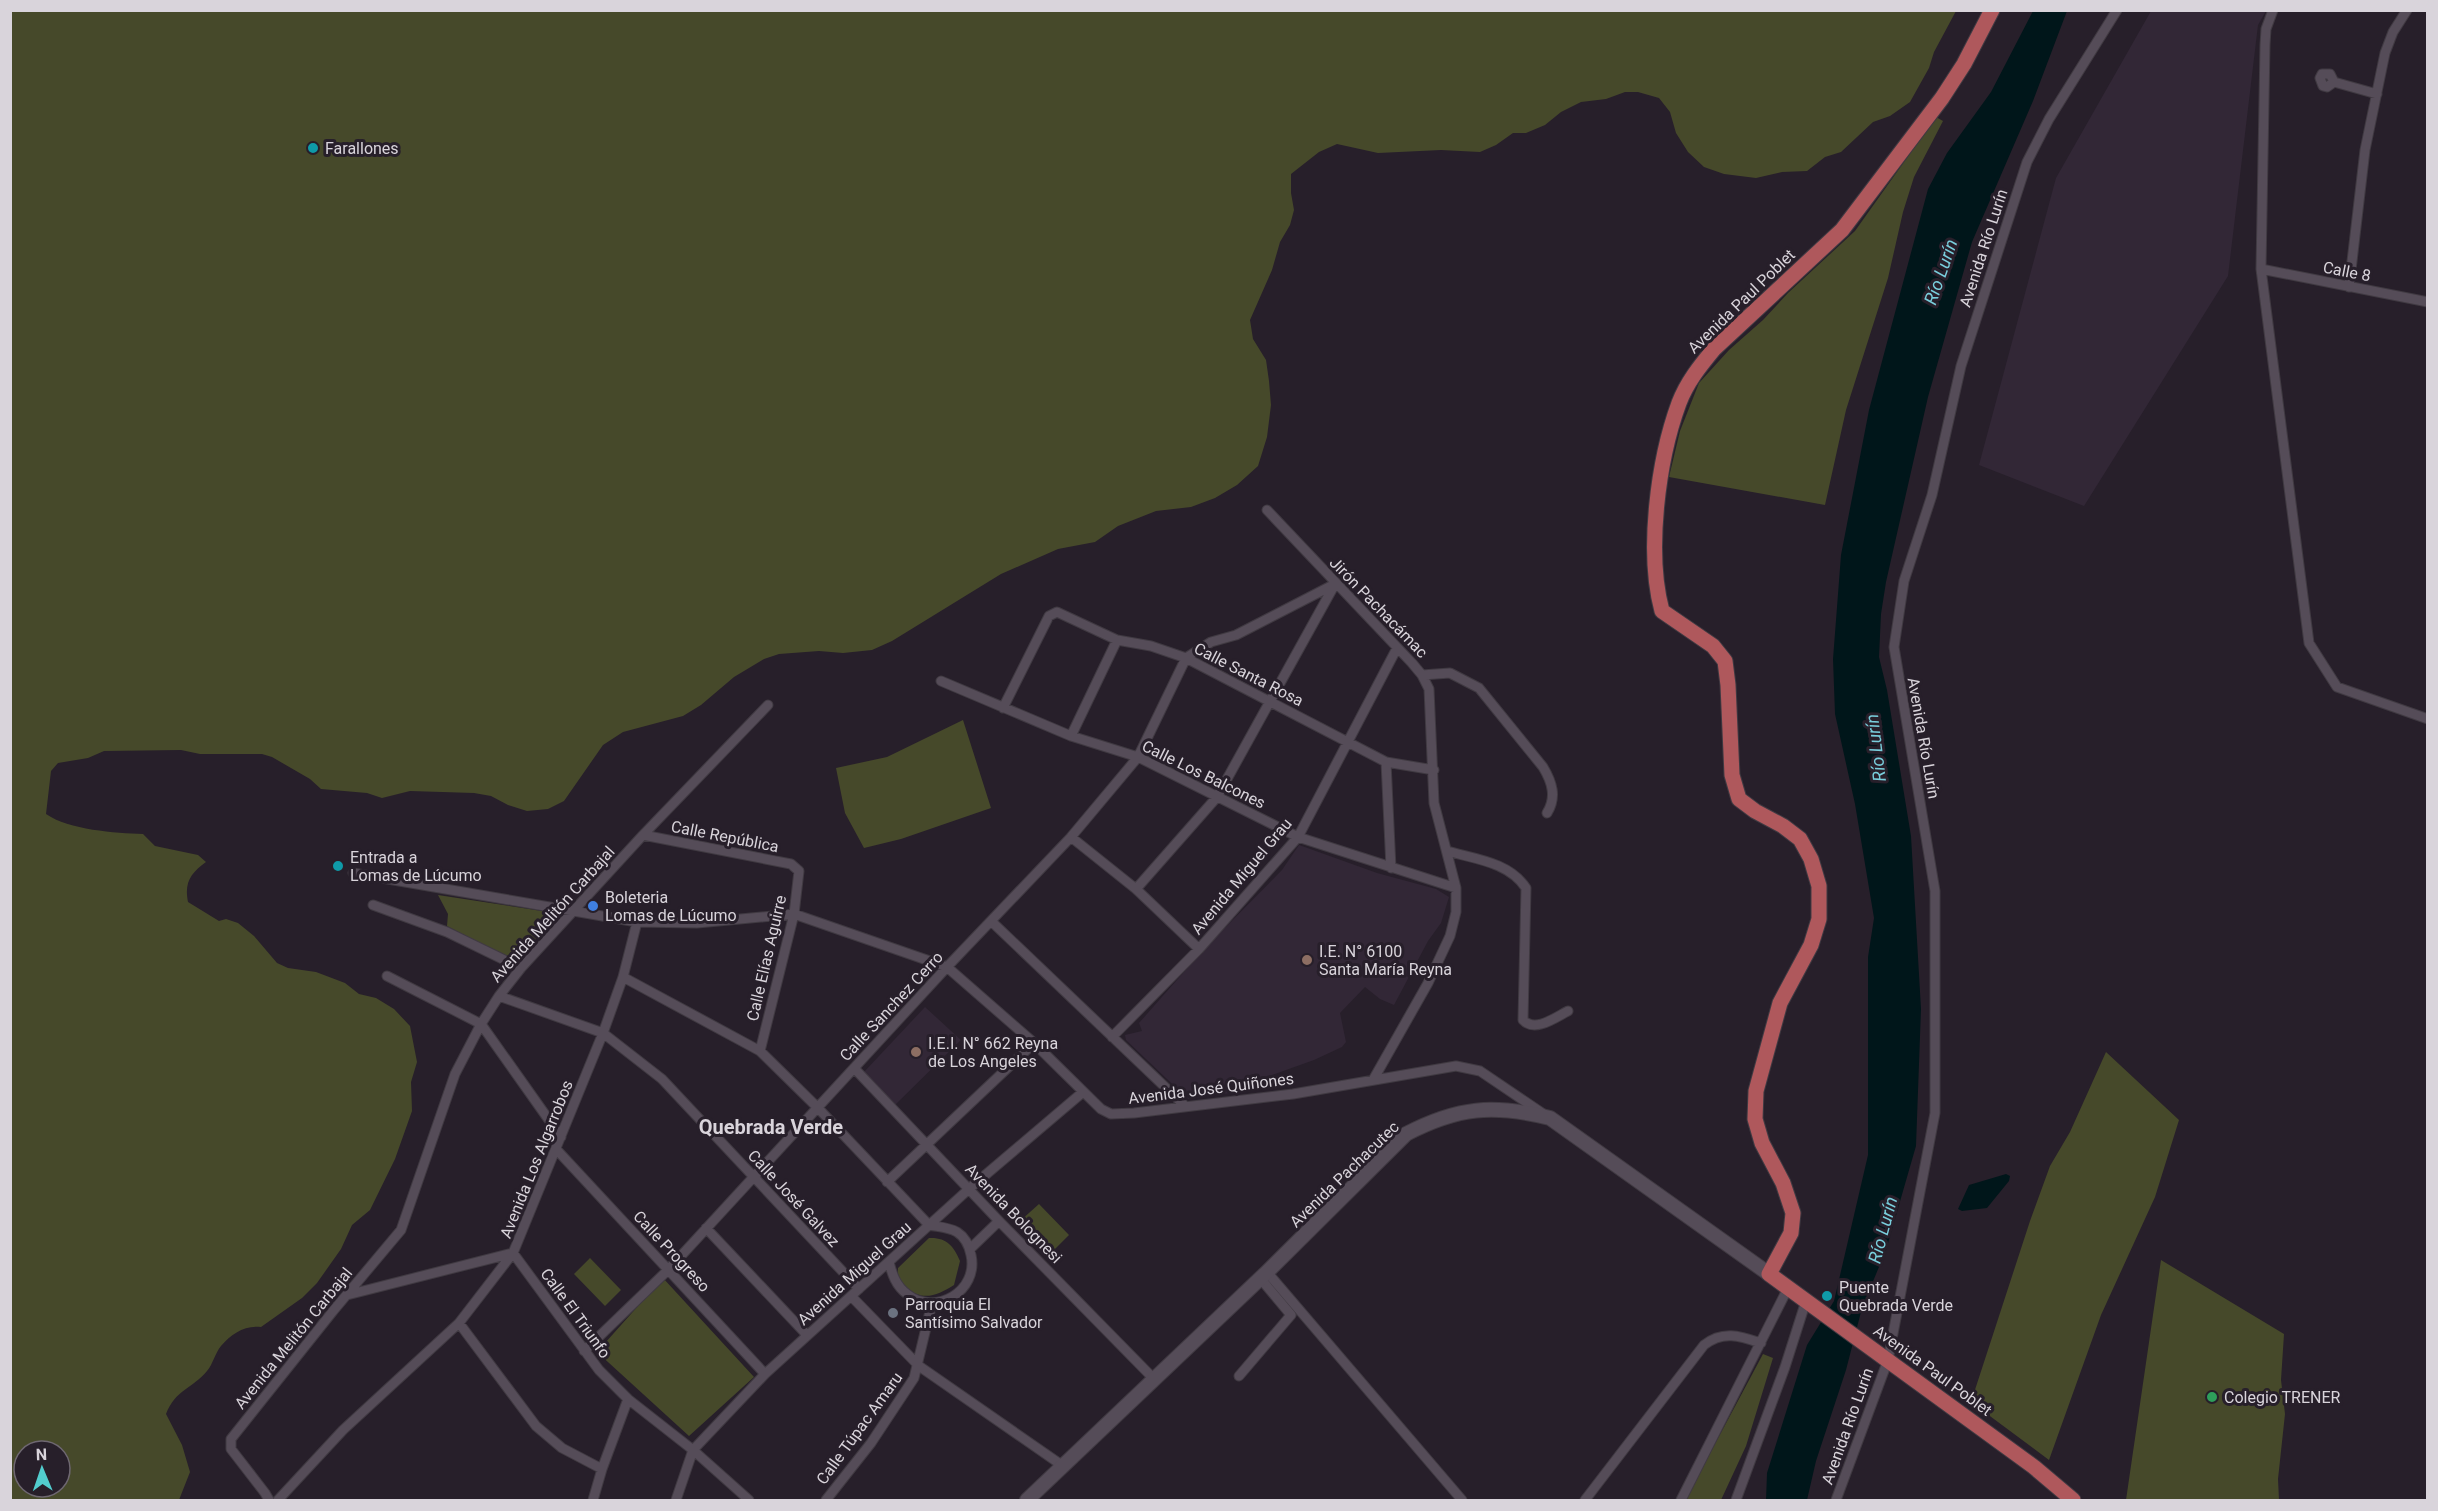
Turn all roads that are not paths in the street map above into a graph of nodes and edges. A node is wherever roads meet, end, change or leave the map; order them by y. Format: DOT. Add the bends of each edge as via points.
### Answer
graph roads {
  1 [pos="1992,10"];
  2 [pos="2117,10"];
  3 [pos="2273,10"];
  4 [pos="2407,10"];
  5 [pos="2334,82"];
  6 [pos="2377,94"];
  7 [pos="2261,269"];
  8 [pos="2349,287"];
  9 [pos="2427,302"];
  10 [pos="1267,510"];
  11 [pos="1335,584"];
  12 [pos="1117,640"];
  13 [pos="1397,648"];
  14 [pos="1186,658"];
  15 [pos="1422,675"];
  16 [pos="940,681"];
  17 [pos="1270,702"];
  18 [pos="768,705"];
  19 [pos="1003,708"];
  20 [pos="2427,719"];
  21 [pos="1071,736"];
  22 [pos="1347,742"];
  23 [pos="1138,757"];
  24 [pos="1386,762"];
  25 [pos="1434,770"];
  26 [pos="1217,797"];
  27 [pos="1547,813"];
  28 [pos="643,836"];
  29 [pos="1071,837"];
  30 [pos="1298,837"];
  31 [pos="1447,851"];
  32 [pos="1390,868"];
  33 [pos="799,871"];
  34 [pos="353,873"];
  35 [pos="1456,888"];
  36 [pos="1136,889"];
  37 [pos="373,904"];
  38 [pos="573,912"];
  39 [pos="794,914"];
  40 [pos="991,921"];
  41 [pos="637,922"];
  42 [pos="1199,949"];
  43 [pos="947,967"];
  44 [pos="521,968"];
  45 [pos="387,976"];
  46 [pos="623,977"];
  47 [pos="499,996"];
  48 [pos="1568,1011"];
  49 [pos="481,1024"];
  50 [pos="603,1034"];
  51 [pos="1112,1037"];
  52 [pos="1034,1043"];
  53 [pos="760,1051"];
  54 [pos="854,1068"];
  55 [pos="1373,1080"];
  56 [pos="1083,1092"];
  57 [pos="1185,1106"];
  58 [pos="818,1107"];
  59 [pos="1550,1118"];
  60 [pos="561,1137"];
  61 [pos="927,1143"];
  62 [pos="556,1149"];
  63 [pos="753,1176"];
  64 [pos="887,1182"];
  65 [pos="970,1188"];
  66 [pos="999,1221"];
  67 [pos="929,1225"];
  68 [pos="706,1228"];
  69 [pos="970,1249"];
  70 [pos="513,1253"];
  71 [pos="889,1262"];
  72 [pos="668,1269"];
  73 [pos="1769,1274"];
  74 [pos="1263,1275"];
  75 [pos="1788,1288"];
  76 [pos="859,1289"];
  77 [pos="347,1295"];
  78 [pos="850,1296"];
  79 [pos="932,1303"];
  80 [pos="1811,1304"];
  81 [pos="459,1323"];
  82 [pos="807,1335"];
  83 [pos="1761,1343"];
  84 [pos="584,1351"];
  85 [pos="1883,1357"];
  86 [pos="919,1366"];
  87 [pos="765,1374"];
  88 [pos="1239,1376"];
  89 [pos="1154,1379"];
  90 [pos="628,1399"];
  91 [pos="693,1450"];
  92 [pos="1063,1466"];
  93 [pos="602,1469"];
  94 [pos="269,1500"];
  95 [pos="278,1500"];
  96 [pos="593,1500"];
  97 [pos="676,1500"];
  98 [pos="749,1500"];
  99 [pos="826,1500"];
  100 [pos="1027,1500"];
  101 [pos="1462,1500"];
  102 [pos="1585,1500"];
  103 [pos="1681,1500"];
  104 [pos="1736,1500"];
  105 [pos="1836,1500"];
  106 [pos="2073,1500"];
  1 -- 73 [label="main road, Avenida Paul Poblet" via="1942,98 1842,230 1714,349 1696,371 1680,401 1665,447 1654,564 1662,611 1713,646 1725,661 1732,775 1739,799 1800,838 1819,886 1819,919 1811,945 1780,1003 1756,1091 1755,1119 1762,1143 1783,1183 1793,1213 1791,1233"];
  2 -- 85 [label="street, Avenida Río Lurín" via="2027,162 1961,366 1932,495 1904,581 1894,647 1935,891 1935,1113"];
  3 -- 7 [label="street" via="2265,45"];
  4 -- 6 [label="street" via="2388,44"];
  5 -- 6 [label="street"];
  6 -- 8 [label="street" via="2365,150"];
  7 -- 8 [label="street, Calle 8"];
  7 -- 20 [label="street" via="2309,643 2337,687"];
  8 -- 9 [label="street, Calle 8"];
  10 -- 11 [label="street, Jirón Pachacámac"];
  11 -- 13 [label="street, Jirón Pachacámac"];
  11 -- 14 [label="street" via="1236,635 1211,642"];
  11 -- 17 [label="street"];
  12 -- 14 [label="street, Calle Santa Rosa"];
  12 -- 19 [label="street, Calle Santa Rosa" via="1057,612 1049,616"];
  12 -- 21 [label="street"];
  13 -- 15 [label="street, Jirón Pachacámac"];
  13 -- 22 [label="street, Avenida Miguel Grau"];
  14 -- 17 [label="street, Calle Santa Rosa"];
  14 -- 23 [label="street, Calle Sanchez Cerro"];
  15 -- 25 [label="street, Jirón Pachacámac" via="1429,689"];
  15 -- 27 [label="street" via="1450,673 1479,688 1551,781 1554,795"];
  16 -- 19 [label="street, Calle Los Balcones"];
  17 -- 22 [label="street, Calle Santa Rosa"];
  17 -- 26 [label="street"];
  18 -- 28 [label="street, Avenida Melitón Carbajal"];
  19 -- 21 [label="street, Calle Los Balcones"];
  21 -- 23 [label="street, Calle Los Balcones"];
  22 -- 24 [label="street, Calle Santa Rosa"];
  22 -- 30 [label="street, Avenida Miguel Grau"];
  23 -- 26 [label="street, Calle Los Balcones"];
  23 -- 29 [label="street, Calle Sanchez Cerro"];
  24 -- 25 [label="street, Calle Santa Rosa"];
  24 -- 32 [label="street"];
  25 -- 31 [label="street, Jirón Pachacámac" via="1434,803"];
  26 -- 30 [label="street, Calle Los Balcones"];
  26 -- 36 [label="street"];
  28 -- 33 [label="street, Calle República" via="790,864"];
  28 -- 38 [label="street, Avenida Melitón Carbajal"];
  29 -- 36 [label="street"];
  29 -- 40 [label="street, Calle Sanchez Cerro"];
  30 -- 32 [label="street, Calle Los Balcones"];
  30 -- 42 [label="street, Avenida Miguel Grau"];
  31 -- 35 [label="street, Jirón Pachacámac"];
  31 -- 48 [label="street" via="1501,866 1520,878 1526,888 1523,1020 1534,1026"];
  32 -- 35 [label="street, Calle Los Balcones"];
  33 -- 39 [label="street, Calle Elías Aguirre"];
  34 -- 38 [label="street, Avenida José Quiñones"];
  35 -- 55 [label="street, Jirón Pachacámac" via="1450,936"];
  36 -- 42 [label="street"];
  37 -- 44 [label="street" via="447,932"];
  38 -- 41 [label="street, Avenida José Quiñones"];
  38 -- 44 [label="street, Avenida Melitón Carbajal"];
  39 -- 41 [label="street, Avenida José Quiñones" via="697,923"];
  39 -- 43 [label="street, Avenida José Quiñones"];
  39 -- 53 [label="street, Calle Elías Aguirre"];
  40 -- 43 [label="street, Calle Sanchez Cerro"];
  40 -- 51 [label="street"];
  41 -- 46 [label="street, Avenida Los Algarrobos"];
  42 -- 51 [label="street, Avenida Miguel Grau"];
  43 -- 52 [label="street, Avenida José Quiñones"];
  43 -- 54 [label="street, Calle Sanchez Cerro"];
  44 -- 47 [label="street, Avenida Melitón Carbajal"];
  45 -- 49 [label="street"];
  46 -- 50 [label="street, Avenida Los Algarrobos"];
  46 -- 53 [label="street"];
  47 -- 49 [label="street, Avenida Melitón Carbajal"];
  47 -- 50 [label="street, Calle José Galvez"];
  49 -- 60 [label="street"];
  49 -- 77 [label="street, Avenida Melitón Carbajal" via="455,1074 401,1230"];
  50 -- 60 [label="street, Avenida Los Algarrobos"];
  50 -- 63 [label="street, Calle José Galvez" via="662,1078"];
  51 -- 57 [label="street"];
  52 -- 56 [label="street, Avenida José Quiñones"];
  52 -- 61 [label="street"];
  53 -- 58 [label="street"];
  54 -- 58 [label="street, Calle Sanchez Cerro"];
  54 -- 61 [label="street, Avenida Bolognesi"];
  55 -- 57 [label="street, Avenida José Quiñones"];
  55 -- 59 [label="street, Avenida José Quiñones" via="1456,1066 1470,1068 1492,1078"];
  56 -- 57 [label="street, Avenida José Quiñones" via="1111,1114"];
  56 -- 65 [label="street, Avenida Miguel Grau"];
  58 -- 63 [label="street, Calle Sanchez Cerro"];
  58 -- 64 [label="street"];
  59 -- 73 [label="main road, Avenida Pachacutec"];
  59 -- 74 [label="main road, Avenida Pachacutec" via="1515,1109 1477,1110 1432,1120 1406,1134"];
  60 -- 62 [label="street, Avenida Los Algarrobos"];
  61 -- 64 [label="street"];
  61 -- 65 [label="street, Avenida Bolognesi"];
  62 -- 70 [label="street, Avenida Los Algarrobos"];
  62 -- 72 [label="street, Calle Progreso"];
  63 -- 68 [label="street, Calle Sanchez Cerro"];
  63 -- 76 [label="street, Calle José Galvez"];
  64 -- 67 [label="street"];
  65 -- 66 [label="street, Avenida Bolognesi"];
  65 -- 67 [label="street, Avenida Miguel Grau"];
  66 -- 69 [label="street"];
  66 -- 89 [label="street, Avenida Bolognesi"];
  67 -- 69 [label="street" via="956,1232"];
  67 -- 71 [label="street, Avenida Miguel Grau"];
  68 -- 72 [label="street, Calle Sanchez Cerro"];
  68 -- 82 [label="street"];
  69 -- 79 [label="street" via="973,1261 965,1286 945,1301"];
  70 -- 77 [label="street"];
  70 -- 81 [label="street, Avenida Los Algarrobos"];
  70 -- 84 [label="street, Calle El Triunfo"];
  71 -- 76 [label="street, Avenida Miguel Grau"];
  71 -- 79 [label="street" via="897,1284 907,1294"];
  72 -- 84 [label="street, Calle Sanchez Cerro"];
  72 -- 87 [label="street, Calle Progreso"];
  73 -- 75 [label="main road, Avenida Paul Poblet"];
  74 -- 88 [label="street" via="1291,1315"];
  74 -- 89 [label="main road, Avenida Pachacutec"];
  74 -- 101 [label="street"];
  75 -- 80 [label="main road, Avenida Paul Poblet"];
  75 -- 83 [label="street"];
  76 -- 78 [label="street, Avenida Miguel Grau"];
  77 -- 94 [label="street, Avenida Melitón Carbajal" via="230,1443"];
  78 -- 82 [label="street, Avenida Miguel Grau"];
  78 -- 86 [label="street"];
  79 -- 86 [label="street, Calle Túpac Amaru"];
  80 -- 85 [label="main road, Avenida Paul Poblet"];
  80 -- 104 [label="street"];
  81 -- 93 [label="street" via="536,1426 562,1448"];
  81 -- 95 [label="street, Avenida Los Algarrobos" via="343,1430"];
  82 -- 87 [label="street, Avenida Miguel Grau"];
  83 -- 102 [label="street" via="1730,1334 1704,1345"];
  83 -- 103 [label="street"];
  84 -- 90 [label="street, Calle El Triunfo"];
  85 -- 105 [label="street, Avenida Río Lurín"];
  85 -- 106 [label="main road, Avenida Paul Poblet"];
  86 -- 92 [label="street"];
  86 -- 99 [label="street, Calle Túpac Amaru" via="871,1443"];
  87 -- 91 [label="street, Avenida Miguel Grau"];
  89 -- 92 [label="main road, Avenida Pachacutec"];
  90 -- 91 [label="street, Calle El Triunfo"];
  90 -- 93 [label="street"];
  91 -- 97 [label="street, Avenida Miguel Grau"];
  91 -- 98 [label="street, Calle El Triunfo"];
  92 -- 100 [label="main road, Avenida Pachacutec"];
  93 -- 96 [label="street"];
}
